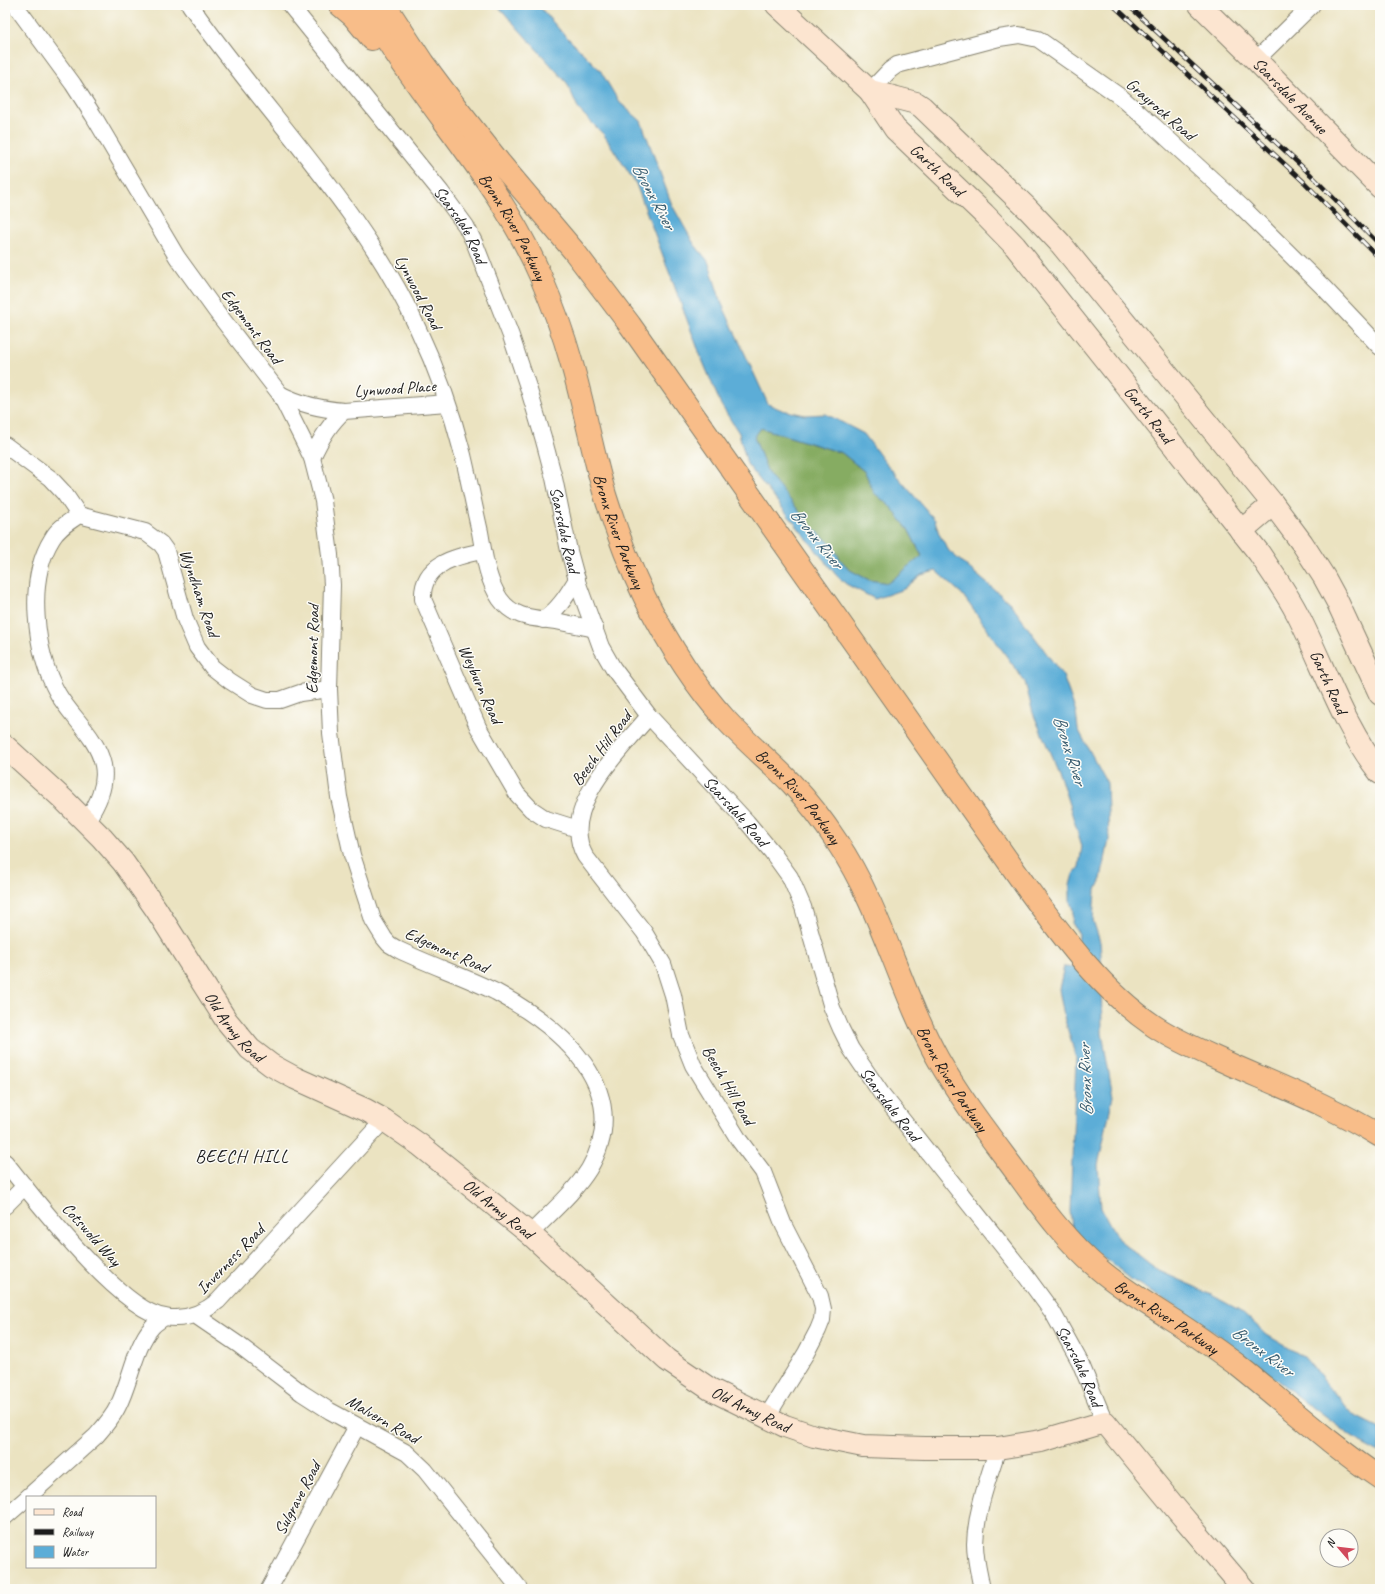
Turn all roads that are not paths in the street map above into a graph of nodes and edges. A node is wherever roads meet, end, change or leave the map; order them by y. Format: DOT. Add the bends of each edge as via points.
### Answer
graph roads {
  1 [pos="15,5"];
  2 [pos="190,5"];
  3 [pos="290,5"];
  4 [pos="340,5"];
  5 [pos="365,5"];
  6 [pos="385,5"];
  7 [pos="777,5"];
  8 [pos="1200,5"];
  9 [pos="1312,5"];
  10 [pos="1256,60"];
  11 [pos="870,91"];
  12 [pos="445,122"];
  13 [pos="1380,187"];
  14 [pos="1027,208"];
  15 [pos="1001,231"];
  16 [pos="1380,347"];
  17 [pos="280,394"];
  18 [pos="447,403"];
  19 [pos="344,411"];
  20 [pos="5,445"];
  21 [pos="312,458"];
  22 [pos="1273,504"];
  23 [pos="79,515"];
  24 [pos="1241,531"];
  25 [pos="484,551"];
  26 [pos="577,579"];
  27 [pos="544,620"];
  28 [pos="595,629"];
  29 [pos="329,689"];
  30 [pos="1380,694"];
  31 [pos="649,716"];
  32 [pos="5,746"];
  33 [pos="1380,773"];
  34 [pos="86,822"];
  35 [pos="578,829"];
  36 [pos="384,1120"];
  37 [pos="1380,1136"];
  38 [pos="5,1162"];
  39 [pos="25,1186"];
  40 [pos="5,1206"];
  41 [pos="530,1234"];
  42 [pos="195,1315"];
  43 [pos="164,1318"];
  44 [pos="766,1418"];
  45 [pos="1105,1422"];
  46 [pos="358,1426"];
  47 [pos="998,1448"];
  48 [pos="1380,1478"];
  49 [pos="28,1496"];
  50 [pos="26,1498"];
  51 [pos="5,1517"];
  52 [pos="269,1589"];
  53 [pos="520,1589"];
  54 [pos="982,1589"];
  55 [pos="1244,1589"];
  1 -- 17 [label="street, Edgemont Road" via="94,115 178,257"];
  2 -- 18 [label="street, Lynwood Road" via="336,194 395,282 419,330"];
  3 -- 26 [label="street, Scarsdale Road" via="441,192 466,226 475,244 511,336 543,436"];
  4 -- 12 [label="highway" via="362,25 382,52"];
  5 -- 12 [label="highway, Bronx River Parkway" via="411,76"];
  6 -- 37 [label="highway, Bronx River Parkway" via="458,110 574,251 630,325 1027,888 1072,946 1103,981 1143,1018 1168,1034 1323,1105"];
  7 -- 11 [label="street, Garth Road"];
  8 -- 10 [label="street, Scarsdale Avenue"];
  9 -- 10 [label="street"];
  10 -- 13 [label="street, Scarsdale Avenue"];
  11 -- 14 [label="street, Garth Road" via="916,103 922,107"];
  11 -- 15 [label="street, Garth Road" via="895,129"];
  11 -- 16 [label="street, Grayrock Road" via="897,65 1019,34 1038,39 1122,98 1154,126 1324,288"];
  12 -- 48 [label="highway, Bronx River Parkway" via="496,193 538,270 570,357 613,519 634,575 660,625 686,669 709,700 799,792 843,851 870,900 925,1034 938,1060 970,1110 1046,1213 1088,1260 1218,1351 1331,1443"];
  14 -- 15 [label="street"];
  14 -- 22 [label="street, Garth Road" via="1060,242"];
  15 -- 24 [label="street, Garth Road"];
  17 -- 19 [label="street, Lynwood Place" via="309,406"];
  17 -- 21 [label="street, Edgemont Road"];
  18 -- 19 [label="street, Lynwood Place"];
  18 -- 25 [label="street, Lynwood Road" via="462,452"];
  19 -- 21 [label="street, Lynwood Place" via="321,439"];
  20 -- 23 [label="street" via="50,478"];
  21 -- 29 [label="street, Edgemont Road" via="323,501 330,555 332,585"];
  22 -- 24 [label="street"];
  22 -- 30 [label="street, Garth Road" via="1302,543 1337,601"];
  23 -- 29 [label="street, Wyndham Road" via="145,532 161,544 166,551 185,619 197,647 212,667 230,682 266,700 280,700 300,693"];
  23 -- 34 [label="street" via="57,532 47,549 39,576 37,618 42,649 54,686 94,743 103,764 102,788 97,805"];
  24 -- 33 [label="street, Garth Road" via="1286,594 1348,722 1365,753"];
  25 -- 27 [label="street, Lynwood Road" via="492,583 504,605 516,614"];
  25 -- 35 [label="street, Weyburn Road" via="455,557 434,569 423,586 423,599 478,727 517,794 546,819"];
  26 -- 27 [label="street" via="561,605"];
  26 -- 28 [label="street, Scarsdale Road"];
  27 -- 28 [label="street, Lynwood Road"];
  28 -- 31 [label="street, Scarsdale Road" via="601,647 613,668"];
  29 -- 41 [label="street, Edgemont Road" via="331,733 339,797 352,855 378,930 399,950 495,992 535,1018 554,1032 581,1059 590,1070 600,1092 604,1116 603,1130 589,1168 573,1190"];
  31 -- 35 [label="street, Beech Hill Road" via="589,792"];
  31 -- 45 [label="street, Scarsdale Road" via="747,822 790,877 803,907 832,1008 851,1049 880,1093 1053,1313 1080,1362"];
  32 -- 34 [label="street, Old Army Road"];
  34 -- 36 [label="street, Old Army Road" via="142,887 226,1020 250,1049 295,1078"];
  35 -- 44 [label="street, Beech Hill Road" via="580,848 585,856 644,932 663,964 673,995 681,1035 693,1065 739,1140 763,1172 784,1226 820,1296 822,1320 818,1330"];
  36 -- 41 [label="street, Old Army Road" via="442,1162"];
  36 -- 42 [label="street, Inverness Road" via="226,1293 212,1306"];
  38 -- 39 [label="street, Cotswold Way"];
  39 -- 40 [label="street"];
  39 -- 43 [label="street, Cotswold Way" via="104,1277 138,1305"];
  41 -- 44 [label="street, Old Army Road" via="667,1360 710,1389"];
  42 -- 43 [label="street, Inverness Road"];
  42 -- 46 [label="street, Malvern Road" via="302,1393"];
  43 -- 49 [label="street" via="152,1327 144,1340 118,1408 104,1426"];
  44 -- 47 [label="street, Old Army Road" via="814,1436 863,1446"];
  45 -- 47 [label="street, Old Army Road" via="1041,1441"];
  45 -- 55 [label="street, Scarsdale Road"];
  46 -- 52 [label="street, Sulgrave Road"];
  46 -- 53 [label="street, Malvern Road" via="407,1453 425,1470"];
  47 -- 54 [label="street" via="976,1524 975,1551"];
  50 -- 51 [label="street"];
}
